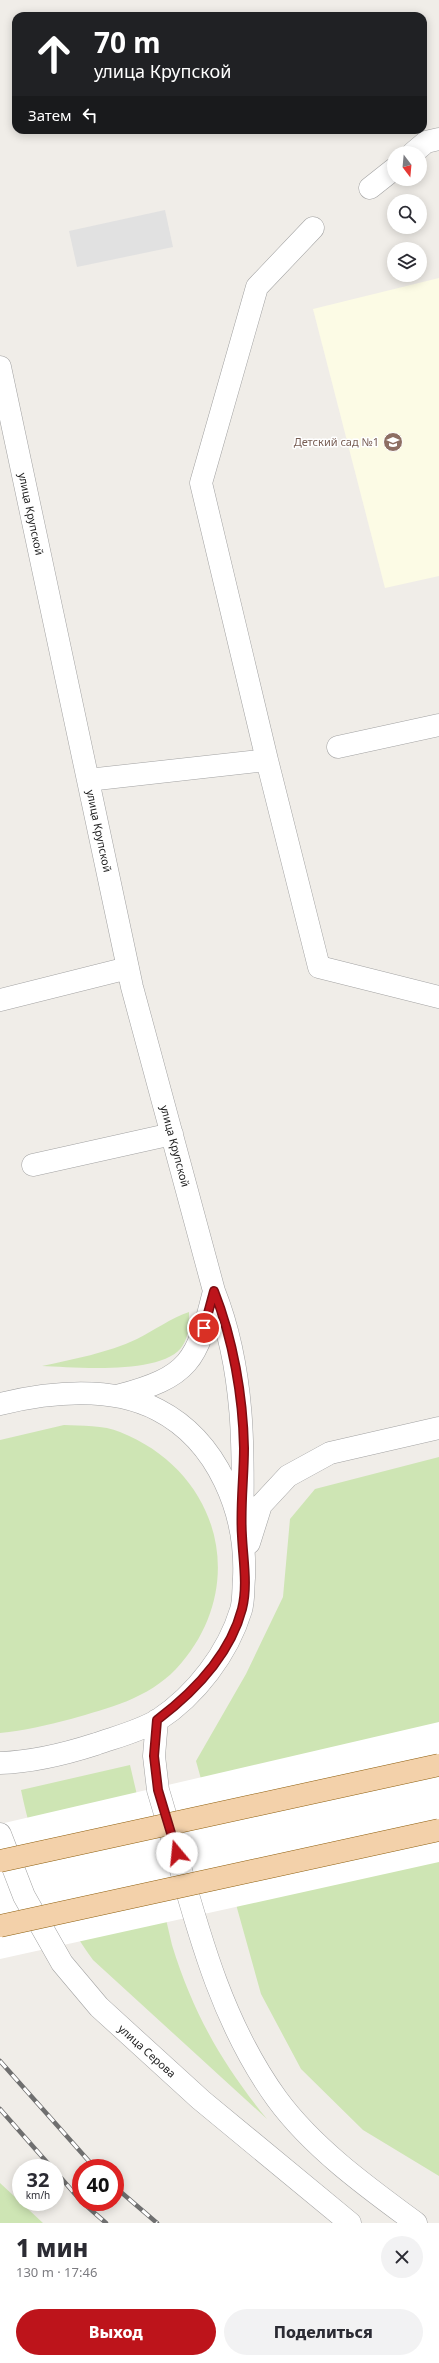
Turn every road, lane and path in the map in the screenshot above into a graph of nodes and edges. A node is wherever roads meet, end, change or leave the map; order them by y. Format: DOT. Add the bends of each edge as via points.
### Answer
graph roads {
  1 [pos="439,139"];
  2 [pos="421,146"];
  3 [pos="387,175"];
  4 [pos="370,188"];
  5 [pos="312,228"];
  6 [pos="0,367"];
  7 [pos="439,725"];
  8 [pos="338,747"];
  9 [pos="267,760"];
  10 [pos="88,780"];
  11 [pos="128,968"];
  12 [pos="439,997"];
  13 [pos="0,1000"];
  14 [pos="172,1134"];
  15 [pos="33,1165"];
  16 [pos="214,1291"];
  17 [pos="117,1396"];
  18 [pos="0,1404"];
  19 [pos="439,1428"];
  20 [pos="244,1546"];
  21 [pos="157,1720"];
  22 [pos="0,1763"];
  23 [pos="439,1765"];
  24 [pos="439,1830"];
  25 [pos="0,1834"];
  26 [pos="0,1861"];
  27 [pos="0,1926"];
  28 [pos="350,2223"];
  29 [pos="416,2223"];
  1 -- 2 [label="street"];
  3 -- 4 [label="street"];
  5 -- 9 [label="street" via="257,287 201,483"];
  6 -- 10 [label="street, улица Крупской"];
  7 -- 8 [label="street"];
  9 -- 10 [label="street"];
  9 -- 12 [label="street" via="319,967"];
  10 -- 11 [label="street, улица Крупской"];
  11 -- 13 [label="street"];
  11 -- 14 [label="street, улица Крупской"];
  14 -- 15 [label="street"];
  14 -- 16 [label="street, улица Крупской"];
  16 -- 17 [label="street, улица Крупской" via="202,1337 190,1360 174,1375 148,1388"];
  16 -- 20 [label="street, улица Крупской" via="226,1322 238,1382 244,1447"];
  17 -- 18 [label="street" via="69,1393 33,1396"];
  17 -- 20 [label="street" via="157,1409 194,1435 218,1466 232,1496"];
  19 -- 20 [label="street" via="330,1453 288,1476 261,1505"];
  20 -- 21 [label="street" via="242,1608 228,1644 204,1677 178,1704"];
  21 -- 22 [label="street" via="81,1749 43,1759"];
  21 -- 29 [label="street" via="154,1756 158,1790 221,1998 238,2033 277,2099 302,2127 355,2177"];
  23 -- 26 [label="main road, bridge"];
  24 -- 27 [label="main road, bridge"];
  25 -- 28 [label="street, улица Серова" via="24,1896 58,1956 99,2007 201,2100"];
}
